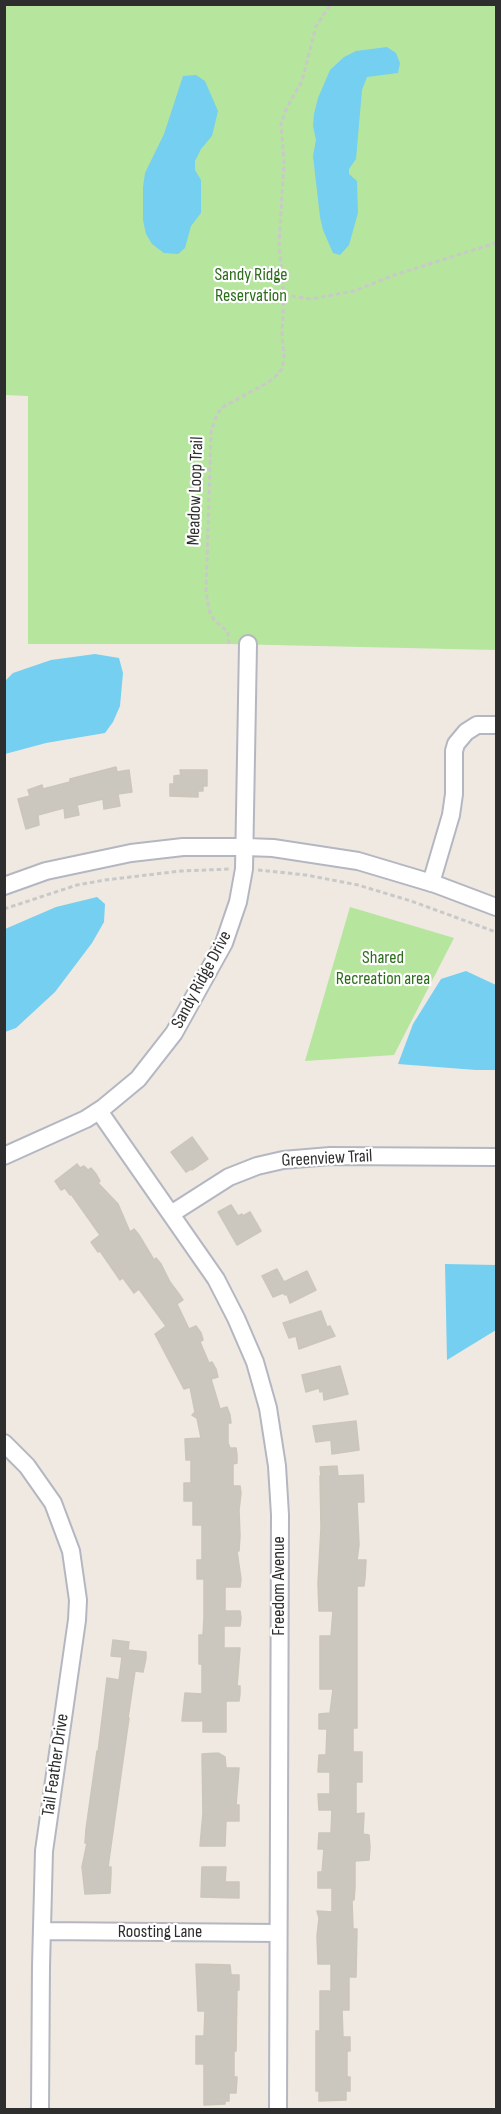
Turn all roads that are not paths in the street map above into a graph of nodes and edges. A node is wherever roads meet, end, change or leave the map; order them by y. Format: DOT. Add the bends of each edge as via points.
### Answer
graph roads {
  1 [pos="248,644"];
  2 [pos="496,725"];
  3 [pos="246,847"];
  4 [pos="431,883"];
  5 [pos="4,886"];
  6 [pos="496,907"];
  7 [pos="99,1111"];
  8 [pos="4,1156"];
  9 [pos="496,1157"];
  10 [pos="171,1214"];
  11 [pos="4,1443"];
  12 [pos="42,1931"];
  13 [pos="278,1933"];
  14 [pos="40,2109"];
  15 [pos="278,2109"];
  1 -- 3 [label="street, Sandy Ridge Drive"];
  2 -- 4 [label="street" via="477,725 456,744 451,815"];
  3 -- 4 [label="street" via="358,861"];
  3 -- 5 [label="street" via="183,847 131,853 46,871"];
  3 -- 7 [label="street, Sandy Ridge Drive" via="240,894 230,930 198,993 158,1056 138,1079"];
  4 -- 6 [label="street"];
  7 -- 8 [label="street, Sandy Ridge Drive"];
  7 -- 10 [label="street, Freedom Avenue"];
  9 -- 10 [label="street, Greenview Trail" via="330,1156 283,1160 229,1177"];
  10 -- 13 [label="street, Freedom Avenue" via="216,1279 243,1334 263,1387 276,1457 280,1515"];
  11 -- 12 [label="street, Tail Feather Drive" via="27,1466 53,1503 71,1551 77,1586 76,1620 45,1841"];
  12 -- 13 [label="street, Roosting Lane"];
  12 -- 14 [label="street, Tail Feather Drive"];
  13 -- 15 [label="street, Freedom Avenue"];
}
